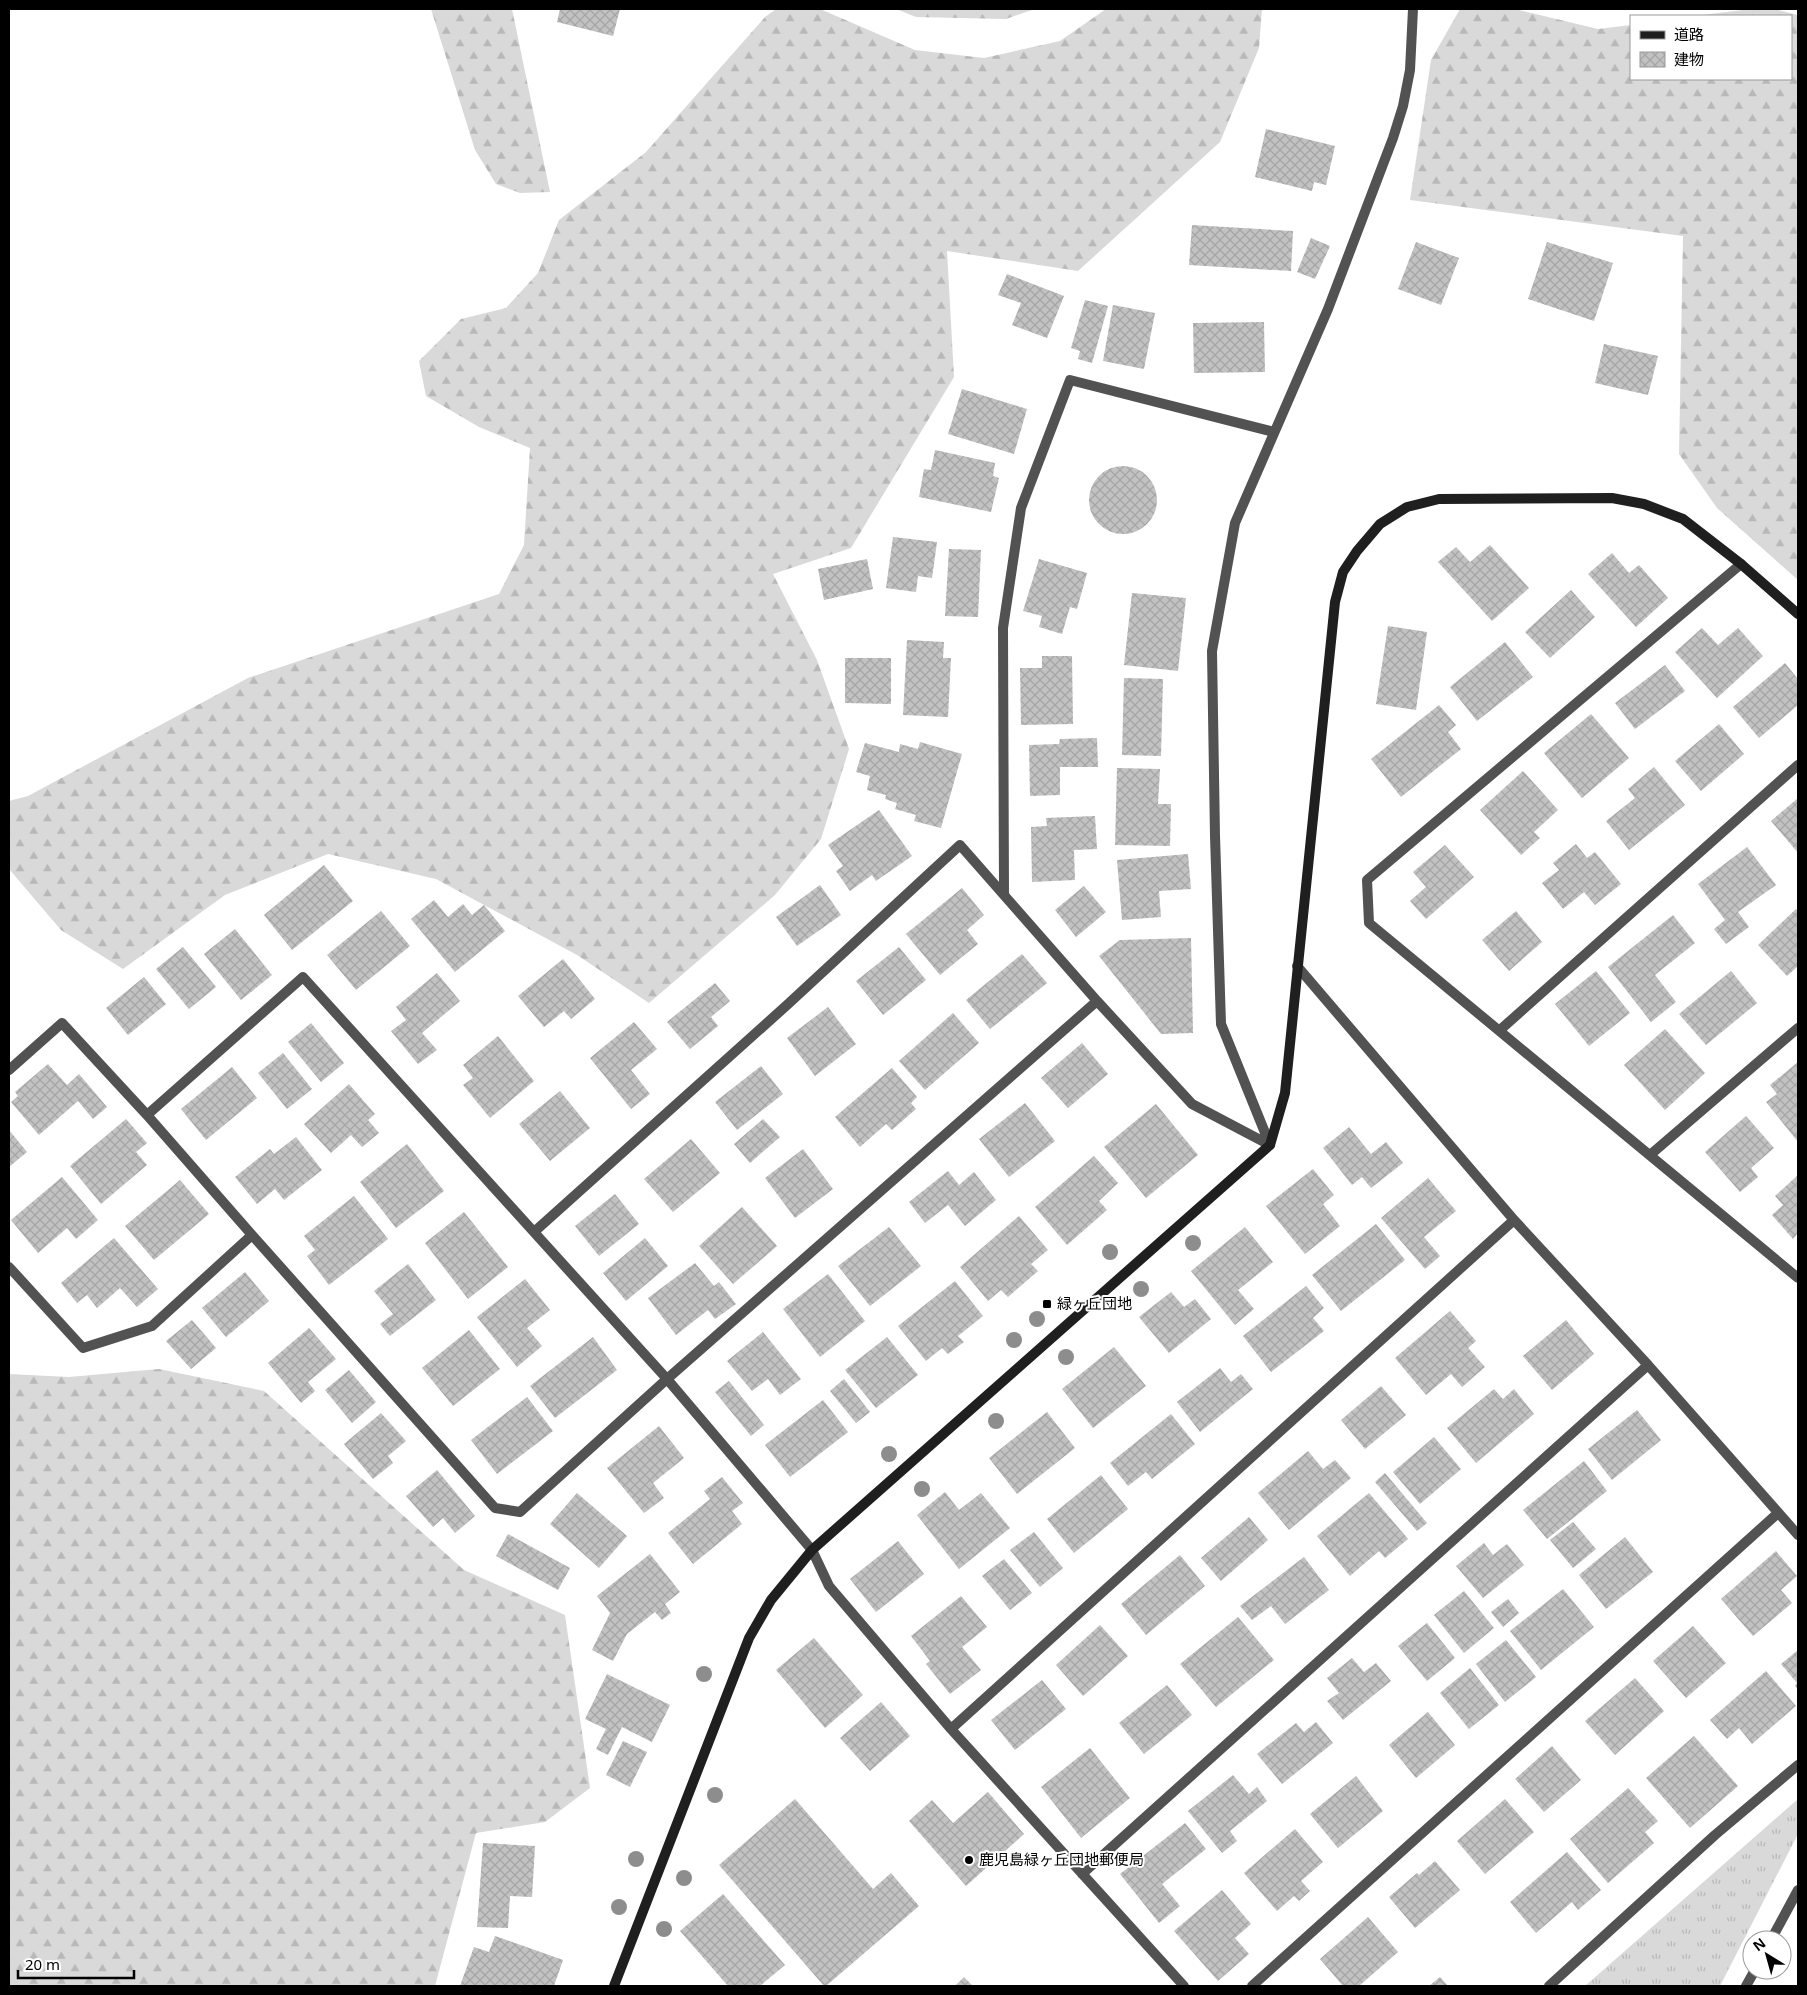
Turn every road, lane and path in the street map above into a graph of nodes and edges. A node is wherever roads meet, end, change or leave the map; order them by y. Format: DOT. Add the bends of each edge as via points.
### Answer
graph roads {
  1 [pos="1413,9"];
  2 [pos="1274,432"];
  3 [pos="1741,564"];
  4 [pos="1798,614"];
  5 [pos="1798,765"];
  6 [pos="1004,894"];
  7 [pos="1297,966"];
  8 [pos="1097,1000"];
  9 [pos="1798,1028"];
  10 [pos="1500,1030"];
  11 [pos="9,1070"];
  12 [pos="147,1114"];
  13 [pos="1270,1144"];
  14 [pos="1650,1155"];
  15 [pos="1514,1220"];
  16 [pos="534,1232"];
  17 [pos="252,1235"];
  18 [pos="9,1267"];
  19 [pos="1798,1278"];
  20 [pos="1648,1365"];
  21 [pos="667,1379"];
  22 [pos="1778,1513"];
  23 [pos="1798,1535"];
  24 [pos="812,1550"];
  25 [pos="951,1729"];
  26 [pos="1798,1765"];
  27 [pos="1082,1874"];
  28 [pos="1798,1890"];
  29 [pos="1776,1930"];
  30 [pos="614,1986"];
  31 [pos="1184,1986"];
  32 [pos="1252,1986"];
  33 [pos="1549,1986"];
  1 -- 2 [label="street" via="1410,70 1393,138 1328,309"];
  2 -- 6 [label="street" via="1070,380 1021,508 1003,628"];
  2 -- 13 [label="street" via="1235,524 1212,651 1221,1024"];
  3 -- 4 [label="street"];
  3 -- 7 [label="street" via="1683,519 1644,504 1612,498 1439,499 1407,507 1380,524 1343,572 1335,602"];
  3 -- 10 [label="street" via="1367,880 1369,923"];
  5 -- 10 [label="street"];
  6 -- 8 [label="street"];
  6 -- 16 [label="street" via="960,845"];
  7 -- 13 [label="street" via="1285,1093"];
  7 -- 15 [label="street"];
  8 -- 13 [label="street" via="1192,1104"];
  8 -- 21 [label="street"];
  9 -- 14 [label="street"];
  10 -- 14 [label="street"];
  11 -- 12 [label="street" via="62,1023"];
  12 -- 16 [label="street" via="303,977"];
  12 -- 17 [label="street"];
  13 -- 24 [label="street"];
  14 -- 19 [label="street"];
  15 -- 20 [label="street"];
  15 -- 25 [label="street"];
  16 -- 21 [label="street"];
  17 -- 18 [label="street" via="152,1326 83,1348"];
  17 -- 21 [label="street" via="495,1508 520,1512"];
  20 -- 22 [label="street"];
  20 -- 27 [label="street"];
  21 -- 24 [label="street"];
  22 -- 23 [label="street"];
  22 -- 32 [label="street"];
  24 -- 25 [label="street" via="829,1586"];
  24 -- 30 [label="street" via="771,1600 749,1638"];
  25 -- 27 [label="street"];
  26 -- 33 [label="street" via="1715,1835"];
  27 -- 31 [label="street"];
  28 -- 29 [label="street"];
}
